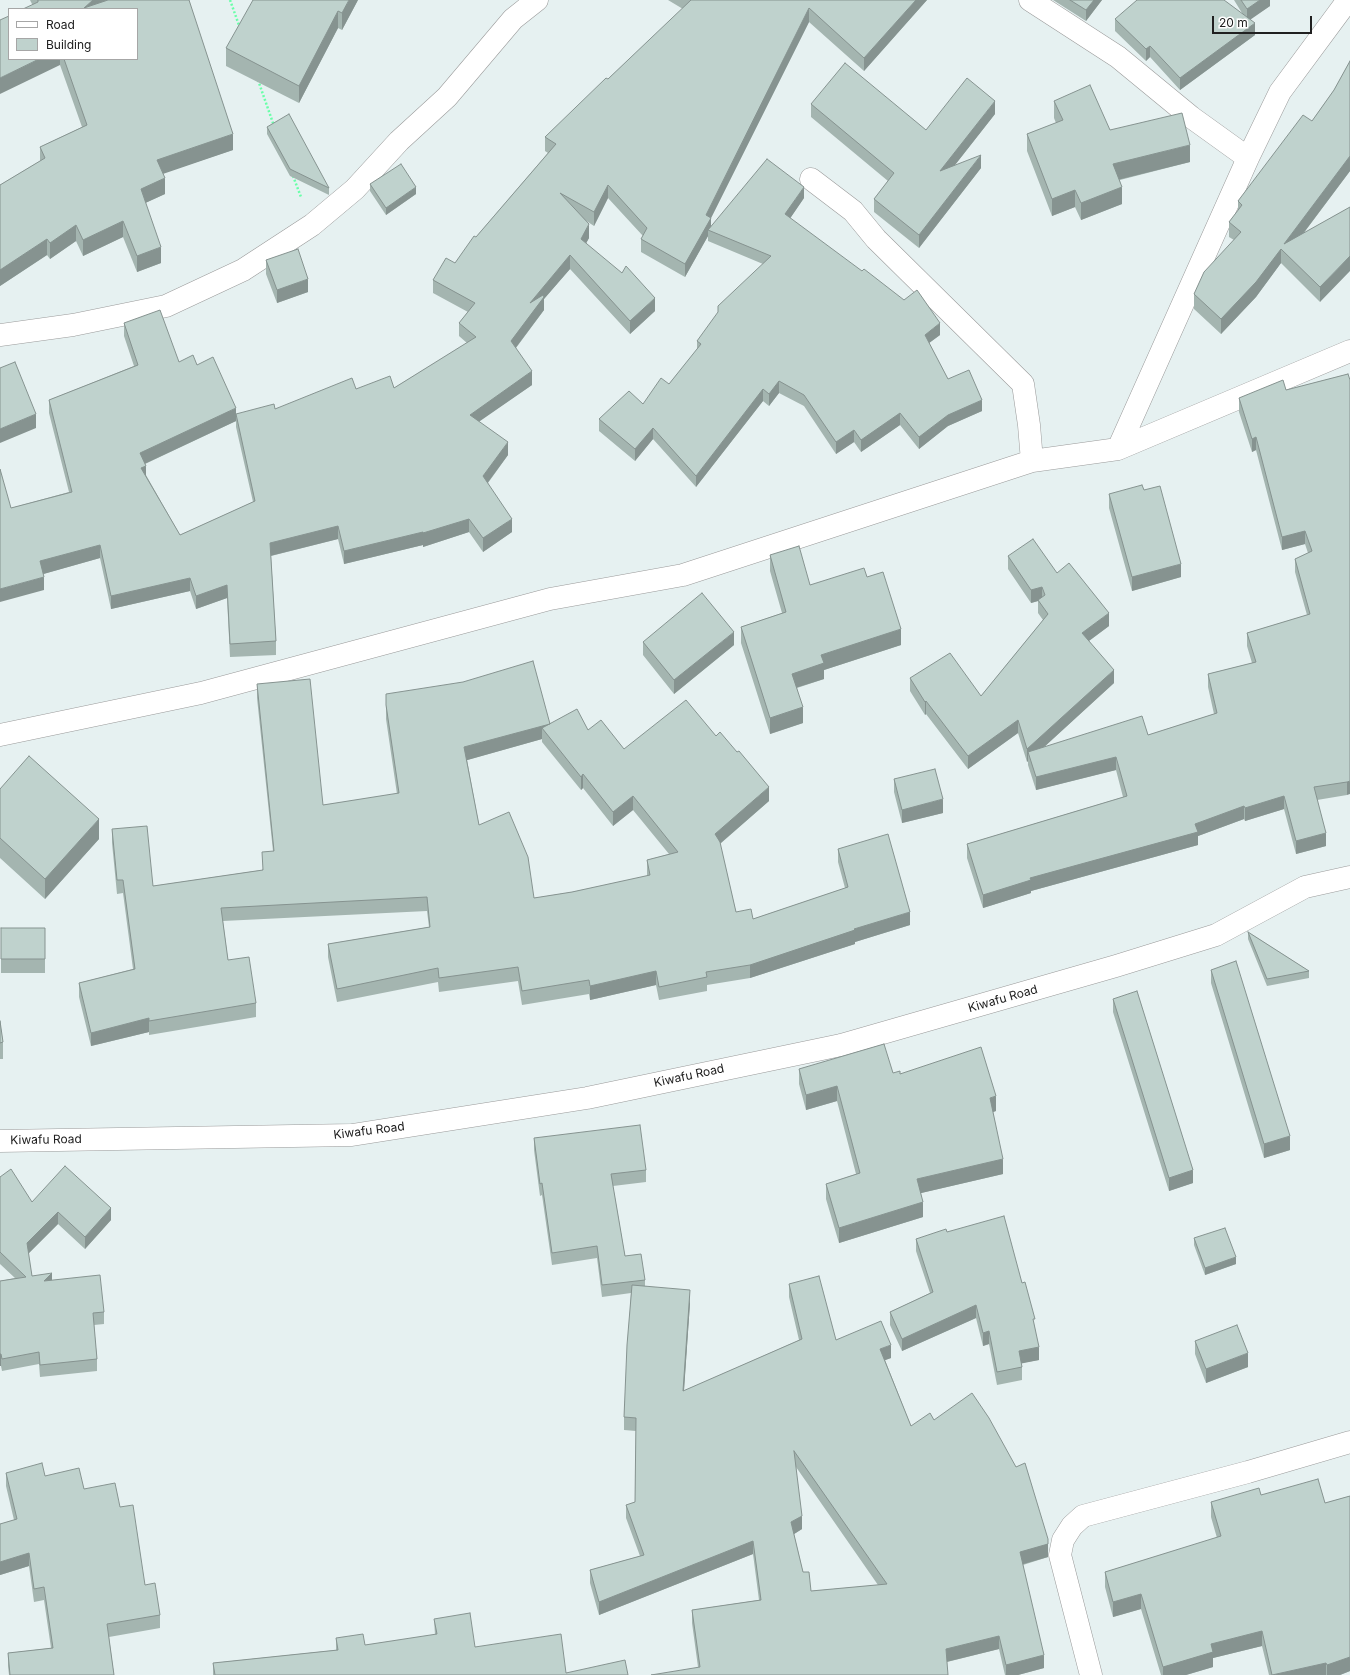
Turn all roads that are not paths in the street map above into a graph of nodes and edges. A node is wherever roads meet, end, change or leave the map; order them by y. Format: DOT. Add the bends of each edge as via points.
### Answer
graph roads {
  1 [pos="537,0"];
  2 [pos="1030,0"];
  3 [pos="1348,0"];
  4 [pos="516,10"];
  5 [pos="1248,158"];
  6 [pos="811,179"];
  7 [pos="0,335"];
  8 [pos="1350,351"];
  9 [pos="1118,449"];
  10 [pos="1032,461"];
  11 [pos="0,735"];
  12 [pos="1350,877"];
  13 [pos="0,1141"];
  14 [pos="1350,1442"];
  15 [pos="1091,1675"];
  1 -- 4 [label="street"];
  2 -- 5 [label="street" via="1118,57 1191,117"];
  3 -- 5 [label="street" via="1280,92"];
  4 -- 7 [label="street" via="447,97 399,141 354,189 312,225 243,270 166,306 73,325"];
  5 -- 9 [label="street"];
  6 -- 10 [label="street" via="853,211 876,239 1023,384"];
  8 -- 9 [label="street"];
  9 -- 10 [label="street"];
  10 -- 11 [label="street" via="683,575 550,599 201,694"];
  12 -- 13 [label="street, Kiwafu Road" via="1305,887 1216,935 1108,969 841,1045 587,1098 352,1135"];
  14 -- 15 [label="street" via="1083,1516 1072,1526 1063,1540 1060,1555"];
}
